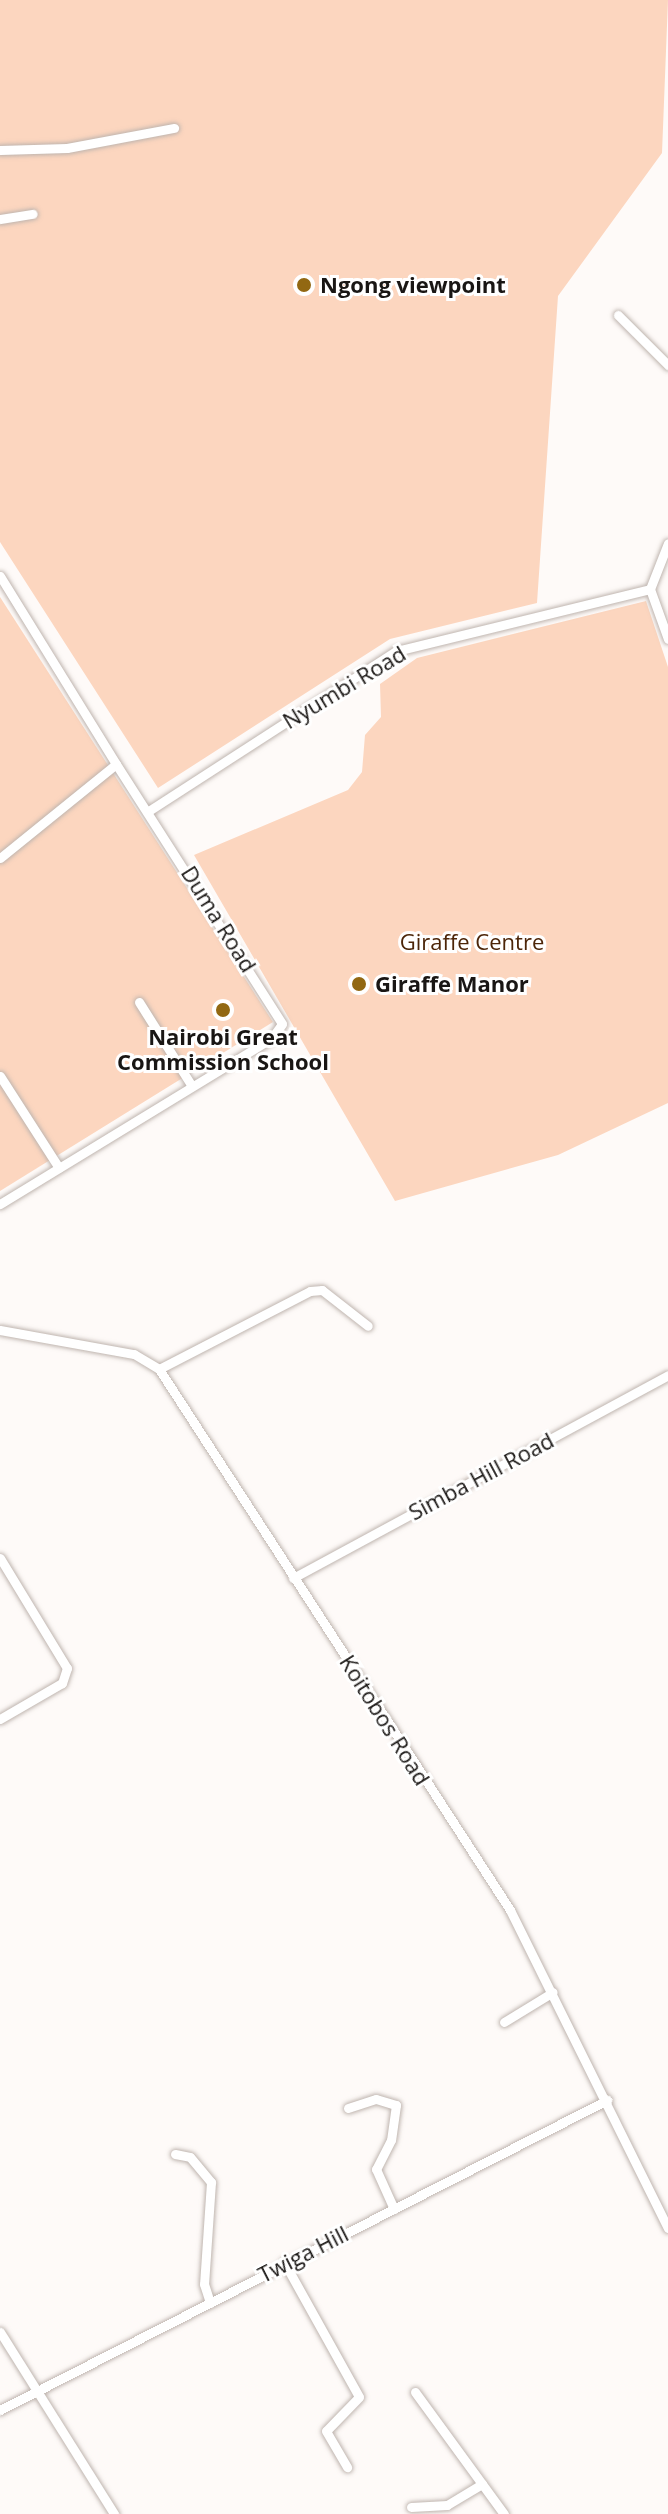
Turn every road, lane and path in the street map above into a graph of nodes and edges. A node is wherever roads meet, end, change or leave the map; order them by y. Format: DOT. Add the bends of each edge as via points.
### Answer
graph roads {
  1 [pos="174,128"];
  2 [pos="0,150"];
  3 [pos="33,214"];
  4 [pos="0,219"];
  5 [pos="618,315"];
  6 [pos="668,365"];
  7 [pos="668,543"];
  8 [pos="0,576"];
  9 [pos="650,589"];
  10 [pos="668,639"];
  11 [pos="116,764"];
  12 [pos="150,810"];
  13 [pos="0,858"];
  14 [pos="139,1002"];
  15 [pos="0,1076"];
  16 [pos="192,1086"];
  17 [pos="59,1168"];
  18 [pos="0,1204"];
  19 [pos="368,1326"];
  20 [pos="0,1330"];
  21 [pos="159,1369"];
  22 [pos="668,1375"];
  23 [pos="0,1558"];
  24 [pos="293,1578"];
  25 [pos="0,1719"];
  26 [pos="553,1992"];
  27 [pos="504,2022"];
  28 [pos="607,2100"];
  29 [pos="348,2108"];
  30 [pos="175,2154"];
  31 [pos="668,2199"];
  32 [pos="657,2205"];
  33 [pos="394,2209"];
  34 [pos="668,2228"];
  35 [pos="284,2262"];
  36 [pos="210,2303"];
  37 [pos="0,2332"];
  38 [pos="37,2391"];
  39 [pos="415,2392"];
  40 [pos="0,2410"];
  41 [pos="347,2467"];
  42 [pos="482,2484"];
  43 [pos="411,2507"];
  44 [pos="114,2514"];
  45 [pos="504,2514"];
  1 -- 2 [label="street" via="67,148"];
  3 -- 4 [label="street"];
  5 -- 6 [label="street"];
  7 -- 9 [label="street"];
  8 -- 11 [label="street, Duma Road"];
  9 -- 10 [label="street"];
  9 -- 12 [label="street, Nyumbi Road" via="396,651"];
  11 -- 12 [label="street, Duma Road"];
  11 -- 13 [label="street"];
  12 -- 16 [label="street, Duma Road" via="280,1019 279,1030"];
  14 -- 16 [label="street"];
  15 -- 17 [label="street"];
  16 -- 17 [label="street"];
  17 -- 18 [label="street"];
  19 -- 21 [label="street" via="322,1290 310,1291"];
  20 -- 21 [label="street" via="134,1354"];
  21 -- 24 [label="street, Koitobos Road"];
  22 -- 24 [label="street, Simba Hill Road"];
  23 -- 25 [label="street" via="67,1668 62,1683"];
  24 -- 26 [label="street, Koitobos Road" via="510,1910"];
  26 -- 27 [label="street"];
  26 -- 28 [label="street, Koitobos Road"];
  28 -- 32 [label="street, Koitobos Road"];
  28 -- 33 [label="street, Twiga Hill"];
  29 -- 33 [label="street" via="376,2099 396,2105 391,2140 376,2169"];
  30 -- 36 [label="street" via="190,2157 211,2182"];
  31 -- 32 [label="street"];
  32 -- 34 [label="street, Koitobos Road"];
  33 -- 35 [label="street, Twiga Hill"];
  35 -- 36 [label="street, Twiga Hill"];
  35 -- 41 [label="street" via="359,2397 326,2431"];
  36 -- 38 [label="street, Twiga Hill"];
  37 -- 38 [label="street"];
  38 -- 40 [label="street, Twiga Hill"];
  38 -- 44 [label="street"];
  39 -- 42 [label="street"];
  42 -- 43 [label="street" via="447,2505"];
  42 -- 45 [label="street"];
}
